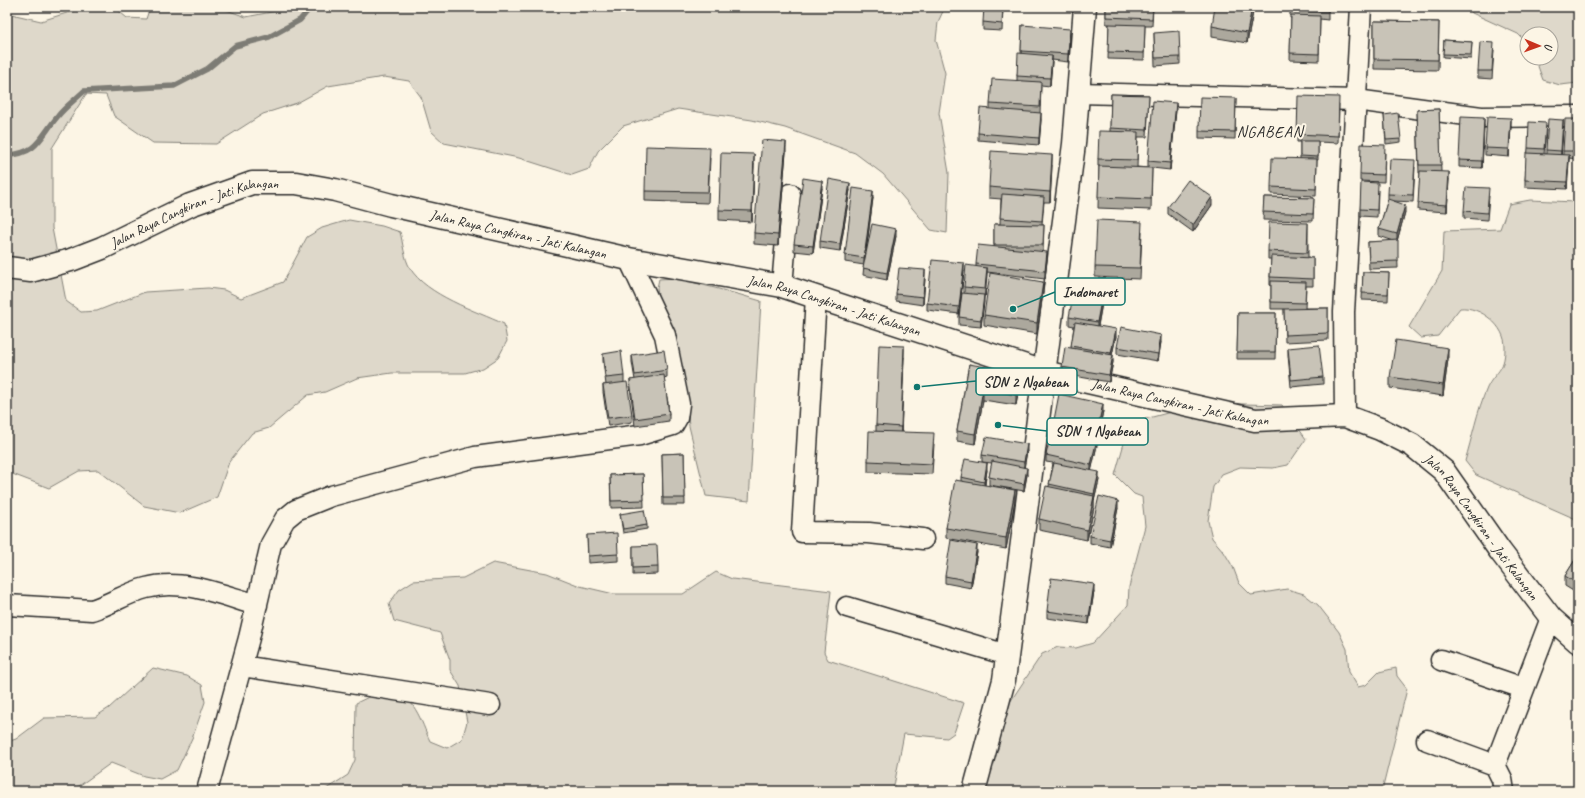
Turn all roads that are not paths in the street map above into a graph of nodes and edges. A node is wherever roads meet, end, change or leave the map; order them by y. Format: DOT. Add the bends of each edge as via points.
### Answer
graph roads {
  1 [pos="1085,7"];
  2 [pos="1361,7"];
  3 [pos="1078,92"];
  4 [pos="1356,100"];
  5 [pos="1578,116"];
  6 [pos="790,194"];
  7 [pos="629,259"];
  8 [pos="7,268"];
  9 [pos="782,286"];
  10 [pos="816,297"];
  11 [pos="1044,372"];
  12 [pos="1345,416"];
  13 [pos="923,539"];
  14 [pos="7,605"];
  15 [pos="257,605"];
  16 [pos="847,607"];
  17 [pos="1552,618"];
  18 [pos="1578,642"];
  19 [pos="1007,655"];
  20 [pos="1441,660"];
  21 [pos="242,666"];
  22 [pos="1523,688"];
  23 [pos="490,705"];
  24 [pos="1428,740"];
  25 [pos="1495,765"];
  26 [pos="207,791"];
  27 [pos="974,791"];
  28 [pos="1504,791"];
  1 -- 3 [label="street"];
  2 -- 4 [label="street"];
  3 -- 4 [label="street"];
  3 -- 11 [label="street" via="1074,144"];
  4 -- 5 [label="street" via="1481,117"];
  4 -- 12 [label="street" via="1344,312"];
  6 -- 9 [label="street"];
  7 -- 8 [label="street, Jalan Raya Cangkiran - Jati Kalangan" via="335,190 296,183 252,183 190,204 102,248 71,260 31,271"];
  7 -- 9 [label="street, Jalan Raya Cangkiran - Jati Kalangan"];
  7 -- 15 [label="street" via="665,335 679,404 677,418 672,425 640,434 475,457 331,496 296,510 285,519 271,544"];
  9 -- 10 [label="street, Jalan Raya Cangkiran - Jati Kalangan"];
  10 -- 11 [label="street, Jalan Raya Cangkiran - Jati Kalangan"];
  10 -- 13 [label="street" via="802,532"];
  11 -- 12 [label="street, Jalan Raya Cangkiran - Jati Kalangan" via="1255,420"];
  11 -- 19 [label="street"];
  12 -- 17 [label="street, Jalan Raya Cangkiran - Jati Kalangan" via="1412,445 1444,470 1500,551"];
  14 -- 15 [label="street" via="92,610 128,593 168,585 194,587"];
  15 -- 21 [label="street"];
  16 -- 19 [label="street"];
  17 -- 18 [label="street, Jalan Raya Cangkiran - Jati Kalangan"];
  17 -- 22 [label="street"];
  19 -- 27 [label="street" via="1004,680"];
  20 -- 22 [label="street"];
  21 -- 23 [label="street"];
  21 -- 26 [label="street"];
  22 -- 25 [label="street"];
  24 -- 25 [label="street"];
  25 -- 28 [label="street" via="1502,779"];
}
